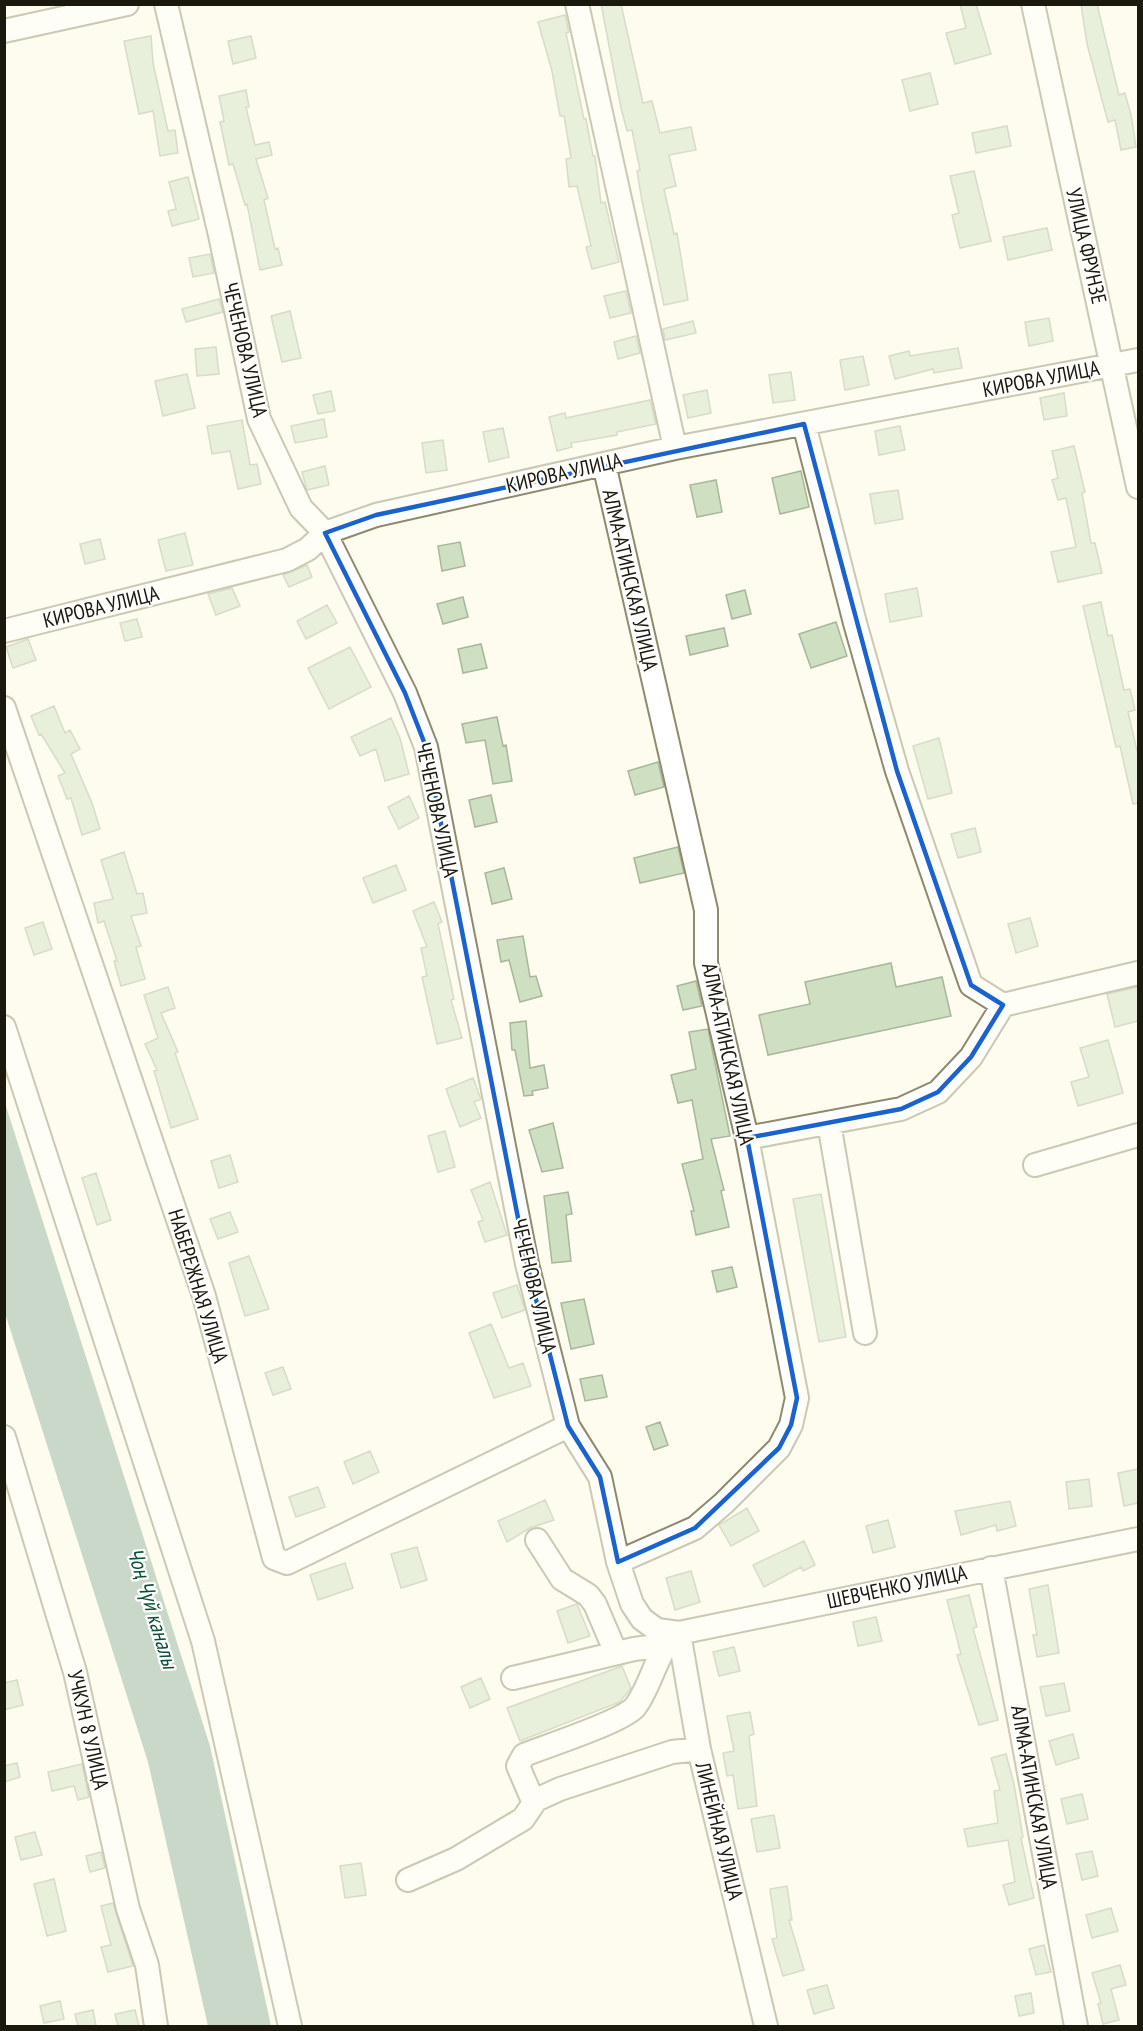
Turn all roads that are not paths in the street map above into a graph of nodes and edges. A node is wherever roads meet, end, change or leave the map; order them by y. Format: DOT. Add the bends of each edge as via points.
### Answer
graph roads {
  1 [pos="127,4"];
  2 [pos="166,4"];
  3 [pos="577,4"];
  4 [pos="1033,4"];
  5 [pos="4,31"];
  6 [pos="1138,360"];
  7 [pos="1113,365"];
  8 [pos="804,424"];
  9 [pos="675,448"];
  10 [pos="604,464"];
  11 [pos="1138,487"];
  12 [pos="325,533"];
  13 [pos="4,631"];
  14 [pos="4,708"];
  15 [pos="1138,973"];
  16 [pos="1003,1005"];
  17 [pos="4,1027"];
  18 [pos="829,1122"];
  19 [pos="1138,1135"];
  20 [pos="747,1138"];
  21 [pos="1035,1165"];
  22 [pos="865,1333"];
  23 [pos="568,1426"];
  24 [pos="4,1437"];
  25 [pos="1138,1539"];
  26 [pos="537,1540"];
  27 [pos="618,1562"];
  28 [pos="991,1568"];
  29 [pos="669,1635"];
  30 [pos="616,1653"];
  31 [pos="513,1678"];
  32 [pos="699,1749"];
  33 [pos="534,1803"];
  34 [pos="408,1880"];
  35 [pos="156,2026"];
  36 [pos="290,2026"];
  37 [pos="766,2026"];
  38 [pos="1076,2026"];
  1 -- 5 [label="street"];
  2 -- 12 [label="street, ЧЕЧЕНОВА УЛИЦА" via="259,419 302,508"];
  3 -- 9 [label="street"];
  4 -- 7 [label="street, УЛИЦА ФРУНЗЕ"];
  6 -- 7 [label="street, КИРОВА УЛИЦА"];
  7 -- 8 [label="street, КИРОВА УЛИЦА"];
  7 -- 11 [label="street, УЛИЦА ФРУНЗЕ"];
  8 -- 9 [label="street, КИРОВА УЛИЦА"];
  8 -- 16 [label="street" via="900,781 971,985"];
  9 -- 10 [label="street, КИРОВА УЛИЦА"];
  10 -- 12 [label="street, КИРОВА УЛИЦА" via="376,515"];
  10 -- 20 [label="street, АЛМА-АТИНСКАЯ УЛИЦА" via="706,910 706,963"];
  12 -- 13 [label="street, КИРОВА УЛИЦА" via="308,549 287,560"];
  12 -- 23 [label="street, ЧЕЧЕНОВА УЛИЦА" via="405,693 426,747 527,1264"];
  14 -- 23 [label="street, НАБЕРЕЖНАЯ УЛИЦА" via="204,1296 274,1558 287,1563"];
  15 -- 16 [label="street"];
  16 -- 18 [label="street" via="971,1057 938,1092 901,1108"];
  17 -- 36 [label="street" via="203,1641"];
  18 -- 20 [label="street"];
  18 -- 22 [label="street"];
  19 -- 21 [label="street"];
  20 -- 27 [label="street, АЛМА-АТИНСКАЯ УЛИЦА" via="797,1398 791,1425 779,1448 695,1528"];
  23 -- 27 [label="street, ЧЕЧЕНОВА УЛИЦА" via="600,1477"];
  24 -- 35 [label="street, УЧКУН 8 УЛИЦА" via="75,1672 128,1909 147,1965"];
  25 -- 28 [label="street, ШЕВЧЕНКО УЛИЦА"];
  26 -- 30 [label="street" via="562,1579 595,1604"];
  27 -- 29 [label="street, ЧЕЧЕНОВА УЛИЦА" via="632,1604 642,1619"];
  28 -- 29 [label="street, ШЕВЧЕНКО УЛИЦА"];
  28 -- 38 [label="street, АЛМА-АТИНСКАЯ УЛИЦА"];
  29 -- 30 [label="street, ШЕВЧЕНКО УЛИЦА"];
  29 -- 32 [label="street, ЛИНЕЙНАЯ УЛИЦА"];
  29 -- 33 [label="street" via="634,1708 524,1755 518,1766"];
  30 -- 31 [label="street, ШЕВЧЕНКО УЛИЦА"];
  32 -- 33 [label="street" via="672,1752 560,1789"];
  32 -- 37 [label="street, ЛИНЕЙНАЯ УЛИЦА"];
  33 -- 34 [label="street" via="523,1819 456,1859"];
}
